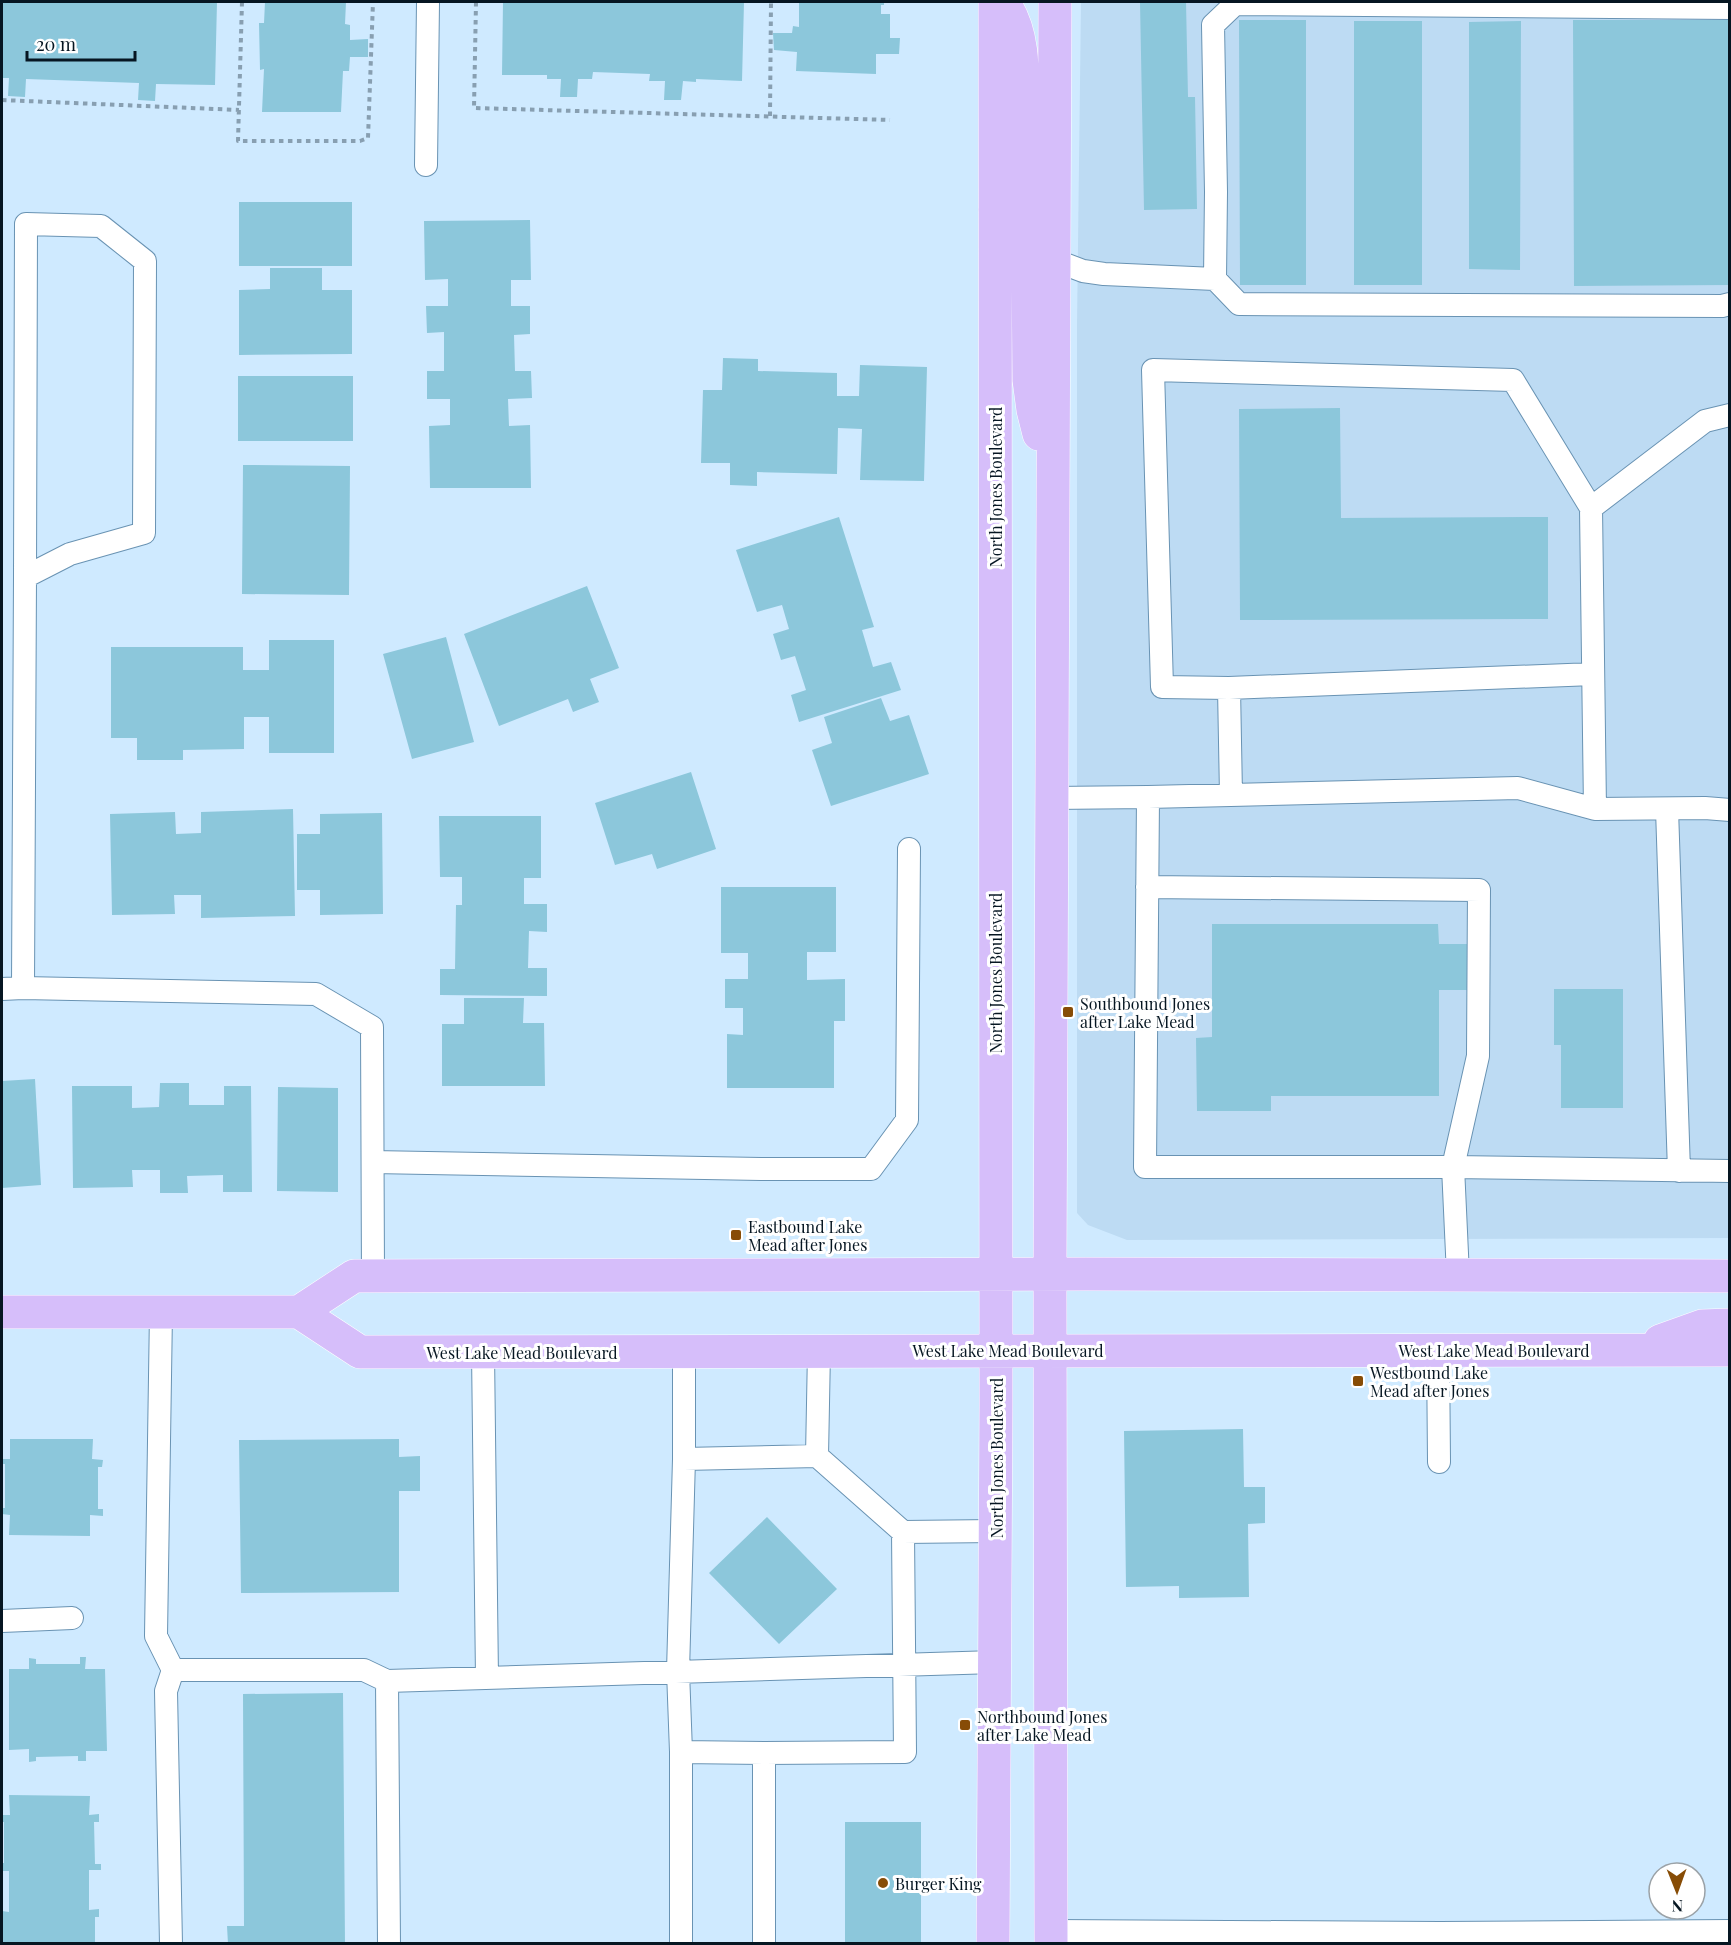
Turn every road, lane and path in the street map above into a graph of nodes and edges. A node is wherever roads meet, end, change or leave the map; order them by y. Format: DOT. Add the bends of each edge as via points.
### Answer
graph roads {
  1 [pos="242,2"];
  2 [pos="373,2"];
  3 [pos="428,2"];
  4 [pos="476,2"];
  5 [pos="771,2"];
  6 [pos="995,2"];
  7 [pos="1003,2"];
  8 [pos="1055,2"];
  9 [pos="1730,8"];
  10 [pos="2,100"];
  11 [pos="239,110"];
  12 [pos="770,116"];
  13 [pos="890,120"];
  14 [pos="426,165"];
  15 [pos="995,210"];
  16 [pos="1054,260"];
  17 [pos="1215,279"];
  18 [pos="1730,304"];
  19 [pos="1730,415"];
  20 [pos="1053,456"];
  21 [pos="1592,508"];
  22 [pos="25,577"];
  23 [pos="1593,674"];
  24 [pos="1229,688"];
  25 [pos="1230,795"];
  26 [pos="1148,797"];
  27 [pos="1052,798"];
  28 [pos="1595,809"];
  29 [pos="1667,809"];
  30 [pos="1730,810"];
  31 [pos="909,849"];
  32 [pos="1147,887"];
  33 [pos="12,988"];
  34 [pos="373,1162"];
  35 [pos="1453,1167"];
  36 [pos="1679,1171"];
  37 [pos="1730,1171"];
  38 [pos="1050,1274"];
  39 [pos="995,1275"];
  40 [pos="1458,1275"];
  41 [pos="373,1276"];
  42 [pos="1730,1276"];
  43 [pos="2,1312"];
  44 [pos="160,1312"];
  45 [pos="299,1312"];
  46 [pos="1730,1325"];
  47 [pos="996,1350"];
  48 [pos="1051,1350"];
  49 [pos="1438,1350"];
  50 [pos="1635,1350"];
  51 [pos="1730,1350"];
  52 [pos="684,1351"];
  53 [pos="819,1351"];
  54 [pos="483,1352"];
  55 [pos="817,1456"];
  56 [pos="684,1459"];
  57 [pos="1438,1462"];
  58 [pos="995,1531"];
  59 [pos="903,1532"];
  60 [pos="72,1618"];
  61 [pos="2,1621"];
  62 [pos="995,1662"];
  63 [pos="904,1664"];
  64 [pos="173,1670"];
  65 [pos="678,1671"];
  66 [pos="487,1678"];
  67 [pos="387,1681"];
  68 [pos="681,1752"];
  69 [pos="764,1754"];
  70 [pos="1730,1931"];
  71 [pos="1052,1937"];
  72 [pos="171,1944"];
  73 [pos="389,1944"];
  74 [pos="681,1944"];
  75 [pos="764,1944"];
  76 [pos="993,1944"];
  1 -- 11 [label="path"];
  2 -- 11 [label="path" via="368,138 238,141"];
  3 -- 14 [label="lane"];
  4 -- 12 [label="path" via="474,108"];
  5 -- 12 [label="path"];
  6 -- 15 [label="main road, North Jones Boulevard"];
  7 -- 16 [label="main road" via="1021,48 1022,181"];
  8 -- 16 [label="main road"];
  9 -- 17 [label="lane" via="1235,4 1213,26"];
  10 -- 11 [label="path"];
  12 -- 13 [label="path"];
  15 -- 20 [label="main road" via="1026,248 1031,400 1038,432"];
  15 -- 39 [label="main road, North Jones Boulevard"];
  16 -- 17 [label="lane" via="1104,274"];
  16 -- 20 [label="main road"];
  17 -- 18 [label="lane" via="1239,304"];
  19 -- 21 [label="lane" via="1704,421"];
  20 -- 27 [label="main road"];
  21 -- 23 [label="lane"];
  21 -- 24 [label="lane" via="1513,380 1153,370 1162,687"];
  22 -- 22 [label="lane" via="70,554 144,533 145,261 101,226 26,224"];
  22 -- 33 [label="lane"];
  23 -- 24 [label="lane"];
  23 -- 28 [label="lane"];
  24 -- 25 [label="lane"];
  25 -- 26 [label="lane"];
  25 -- 28 [label="lane" via="1518,788"];
  26 -- 27 [label="lane"];
  26 -- 32 [label="lane"];
  27 -- 38 [label="main road"];
  28 -- 29 [label="lane"];
  29 -- 30 [label="lane"];
  29 -- 36 [label="lane"];
  31 -- 34 [label="lane" via="907,1120 871,1169"];
  32 -- 35 [label="lane" via="1145,1167"];
  32 -- 35 [label="lane" via="1479,890 1478,1056"];
  33 -- 34 [label="lane" via="316,993 372,1027"];
  34 -- 41 [label="lane"];
  35 -- 36 [label="lane"];
  35 -- 40 [label="lane"];
  36 -- 37 [label="lane"];
  38 -- 39 [label="main road"];
  38 -- 40 [label="main road"];
  38 -- 48 [label="main road"];
  39 -- 41 [label="main road"];
  39 -- 47 [label="main road, North Jones Boulevard"];
  40 -- 42 [label="main road"];
  41 -- 45 [label="main road" via="354,1276"];
  43 -- 44 [label="main road"];
  44 -- 45 [label="main road"];
  44 -- 64 [label="lane" via="156,1636"];
  45 -- 54 [label="main road, West Lake Mead Boulevard" via="360,1352"];
  46 -- 50 [label="main road" via="1702,1326"];
  47 -- 48 [label="main road, West Lake Mead Boulevard"];
  47 -- 53 [label="main road, West Lake Mead Boulevard"];
  47 -- 58 [label="main road, North Jones Boulevard"];
  48 -- 49 [label="main road, West Lake Mead Boulevard"];
  48 -- 71 [label="main road"];
  49 -- 50 [label="main road, West Lake Mead Boulevard"];
  49 -- 57 [label="lane"];
  50 -- 51 [label="main road, West Lake Mead Boulevard"];
  52 -- 53 [label="main road, West Lake Mead Boulevard"];
  52 -- 54 [label="main road, West Lake Mead Boulevard"];
  52 -- 56 [label="lane"];
  53 -- 55 [label="lane"];
  54 -- 66 [label="lane"];
  55 -- 56 [label="lane"];
  55 -- 59 [label="lane"];
  56 -- 65 [label="lane"];
  58 -- 59 [label="lane"];
  58 -- 62 [label="main road, North Jones Boulevard"];
  59 -- 63 [label="lane"];
  60 -- 61 [label="lane"];
  62 -- 63 [label="lane"];
  62 -- 76 [label="main road, North Jones Boulevard"];
  63 -- 65 [label="lane"];
  63 -- 69 [label="lane" via="905,1752"];
  64 -- 67 [label="lane" via="364,1670"];
  64 -- 72 [label="lane" via="166,1691"];
  65 -- 66 [label="lane"];
  65 -- 68 [label="lane"];
  66 -- 67 [label="lane"];
  67 -- 73 [label="lane"];
  68 -- 69 [label="lane"];
  68 -- 74 [label="lane"];
  69 -- 75 [label="lane"];
  70 -- 71 [label="lane"];
}
